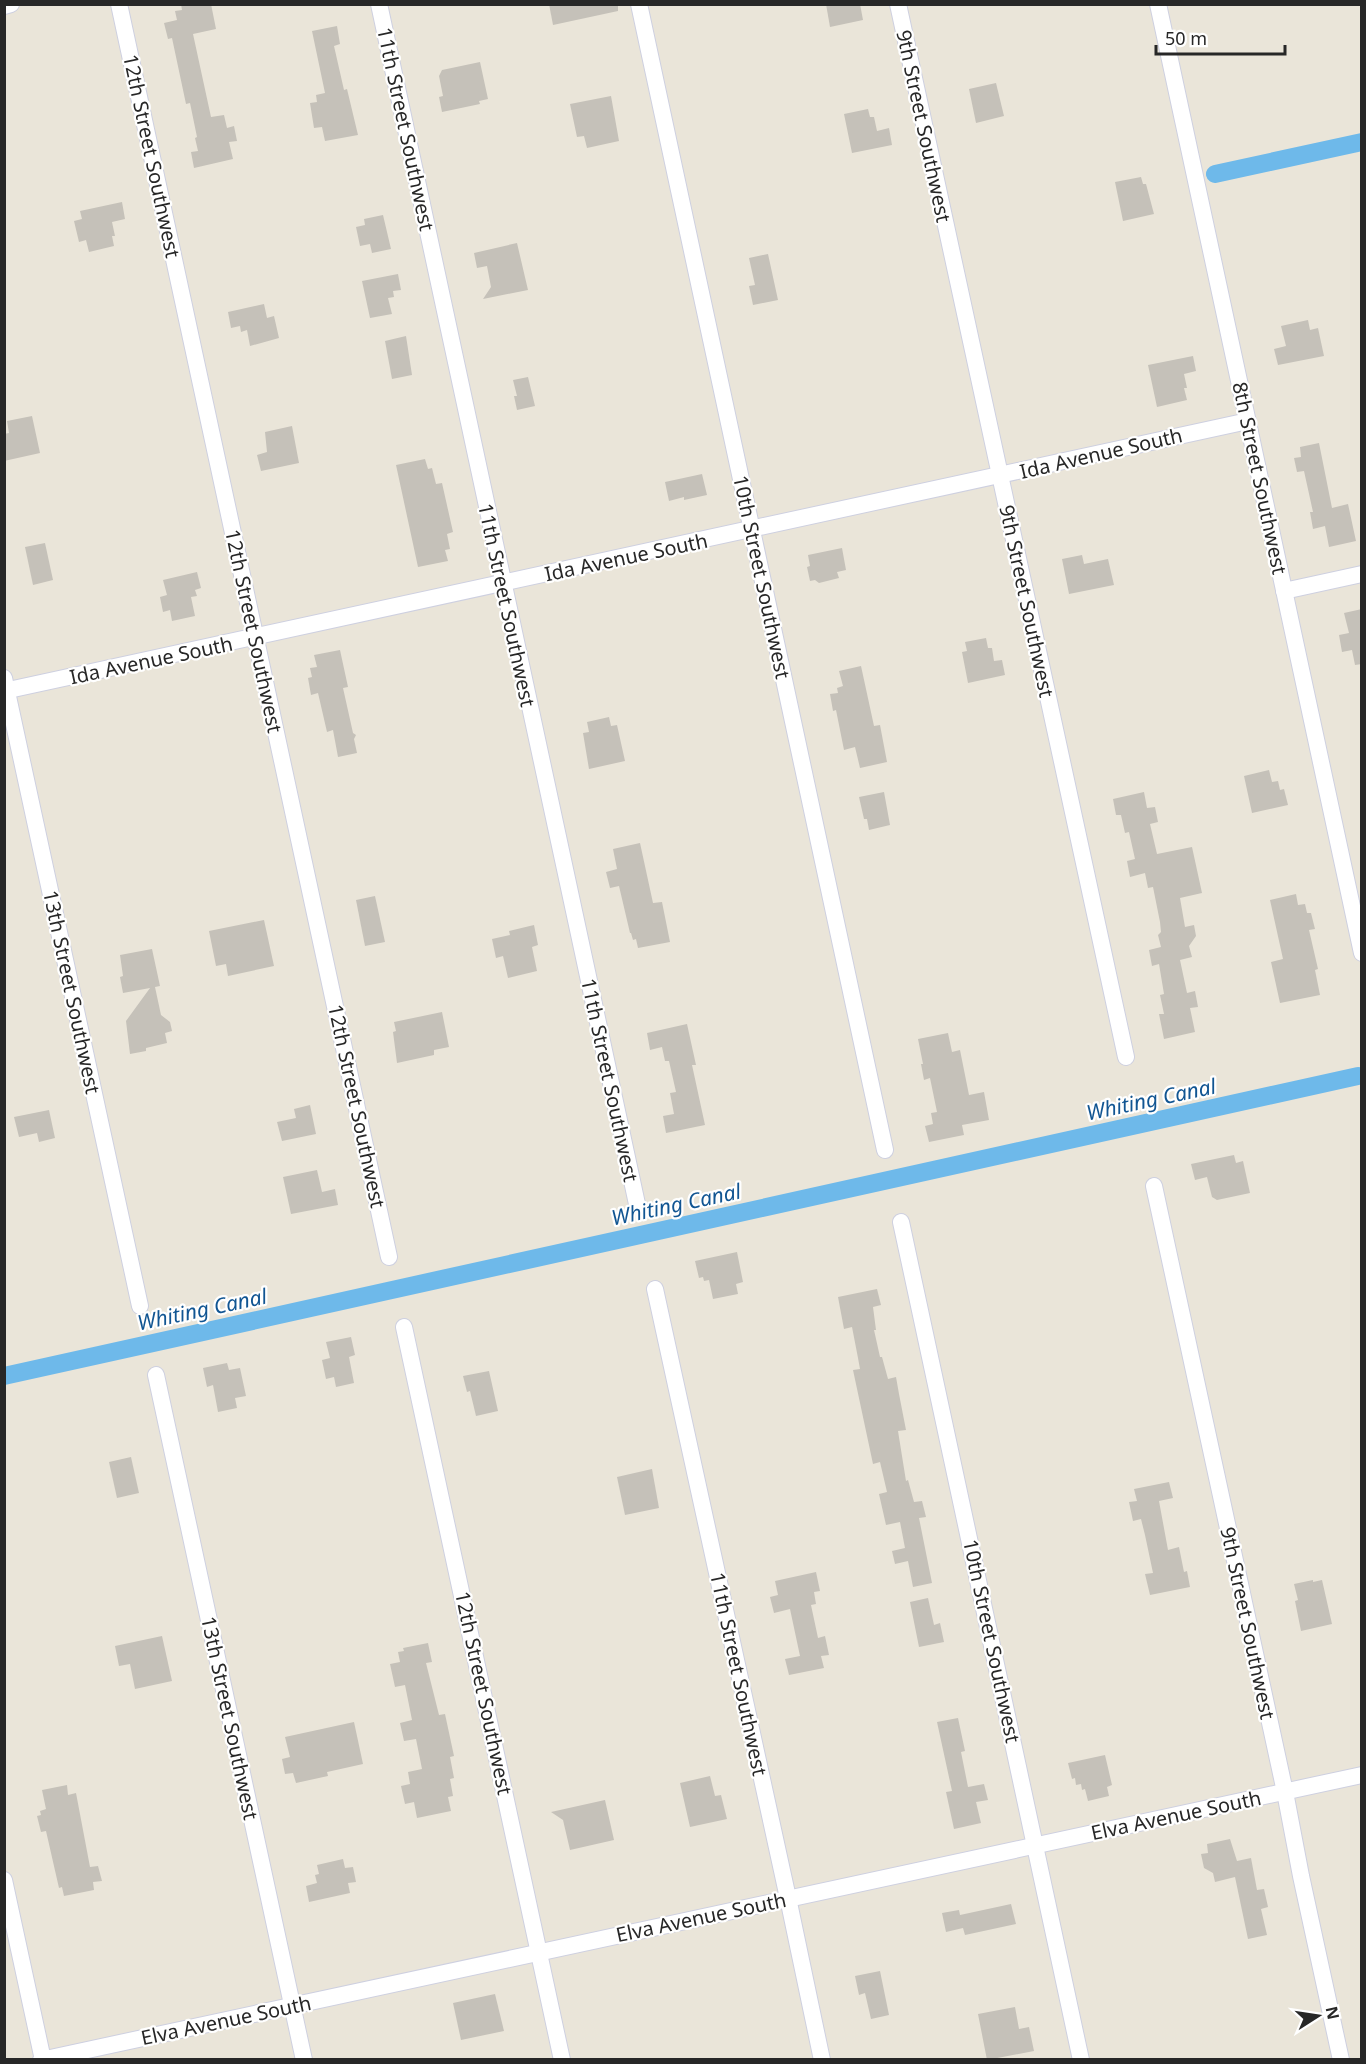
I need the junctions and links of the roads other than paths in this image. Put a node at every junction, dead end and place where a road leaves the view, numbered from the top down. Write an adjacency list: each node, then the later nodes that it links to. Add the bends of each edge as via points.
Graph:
1 (11, 4): 7 (street)
2 (119, 4): 14 (street, 12th Street Southwest)
3 (379, 4): 12 (street, 11th Street Southwest)
4 (639, 4): 10 (street, 10th Street Southwest)
5 (898, 4): 9 (street, 9th Street Southwest)
6 (1158, 4): 8 (street, 8th Street Southwest)
7 (4, 6)
8 (1248, 421): 9 (street, Ida Avenue South); 13 (street, 8th Street Southwest)
9 (1000, 476): 10 (street, Ida Avenue South); 17 (street, 9th Street Southwest)
10 (752, 530): 12 (street, Ida Avenue South); 18 (street, 10th Street Southwest)
11 (1362, 574): 13 (street)
12 (503, 584): 14 (street, Ida Avenue South); 20 (street, 11th Street Southwest)
13 (1284, 591): 16 (street, 8th Street Southwest)
14 (255, 638): 15 (street, Ida Avenue South); 22 (street, 12th Street Southwest)
15 (5, 686): 24 (street, 13th Street Southwest)
16 (1362, 952)
17 (1126, 1057)
18 (885, 1150)
19 (1154, 1186): 28 (street, 9th Street Southwest)
20 (637, 1204)
21 (901, 1222): 29 (street, 10th Street Southwest)
22 (389, 1257)
23 (655, 1289): 31 (street, 11th Street Southwest)
24 (140, 1306)
25 (405, 1327): 32 (street, 12th Street Southwest)
26 (156, 1376): 33 (street, 13th Street Southwest)
27 (1362, 1775): 28 (street, Elva Avenue South)
28 (1285, 1792): 29 (street, Elva Avenue South); 39 (street, 9th Street Southwest)
29 (1036, 1845): 31 (street, Elva Avenue South); 38 (street, 10th Street Southwest)
30 (4, 1880): 34 (street)
31 (788, 1899): 32 (street, Elva Avenue South); 37 (street, 11th Street Southwest)
32 (540, 1952): 33 (street, Elva Avenue South); 36 (street, 12th Street Southwest)
33 (293, 2005): 34 (street, Elva Avenue South); 35 (street, 13th Street Southwest)
34 (42, 2059)
35 (304, 2060)
36 (562, 2060)
37 (822, 2060)
38 (1081, 2060)
39 (1341, 2060)

